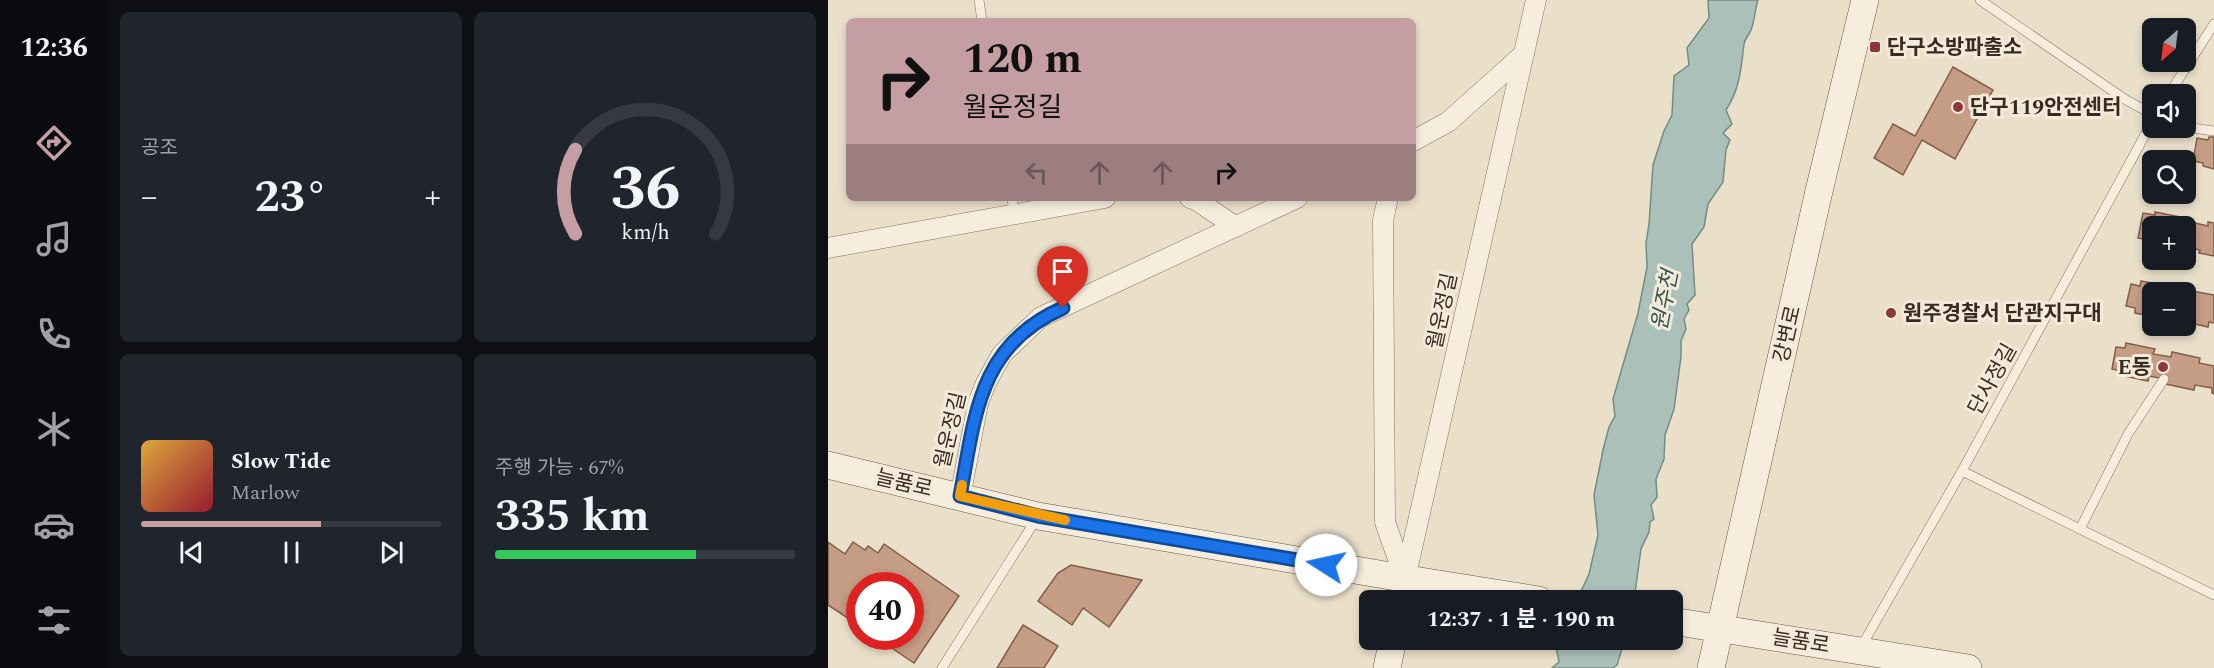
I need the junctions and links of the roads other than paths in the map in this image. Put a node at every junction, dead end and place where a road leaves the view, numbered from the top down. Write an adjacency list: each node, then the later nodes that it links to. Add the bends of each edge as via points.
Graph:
1 (979, 0): 5 (lane)
2 (1536, 0): 7 (street, 월운정길)
3 (1865, 0): 31 (street, 강변로)
4 (1980, 0): 9 (lane)
5 (982, 18)
6 (2214, 24): 8 (lane)
7 (1524, 54): 13 (street, via 1448,122); 27 (street, 월운정길)
8 (2175, 84)
9 (2142, 109)
10 (2196, 128): 11 (lane)
11 (2214, 131)
12 (2143, 138): 23 (lane, 단사정길)
13 (1416, 139)
14 (1070, 201): 18 (street)
15 (1197, 201): 19 (street)
16 (1291, 201): 19 (street, 월운정길)
17 (1387, 201): 27 (street, via 1383,219 1385,522)
18 (1013, 206): 20 (street)
19 (1236, 227): 24 (street, 월운정길, via 1041,317 1002,354 978,403)
20 (828, 248)
21 (2164, 379): 26 (lane, via 2128,434)
22 (828, 465): 24 (street, 늘품로)
23 (1962, 471): 26 (lane); 33 (lane, 단사정길)
24 (960, 496): 25 (street, 늘품로)
25 (1038, 516): 27 (street, 늘품로); 34 (lane)
26 (2080, 529): 29 (lane)
27 (1411, 587): 28 (street, 늘품로)
28 (1441, 590)
29 (2214, 595)
30 (1683, 623): 31 (street, 늘품로)
31 (1713, 627): 33 (street, 늘품로); 36 (street, 강변로)
32 (1391, 650): 35 (street)
33 (1859, 651): 37 (street, 늘품로)
34 (942, 668)
35 (1387, 668)
36 (1711, 668)
37 (1968, 668)

